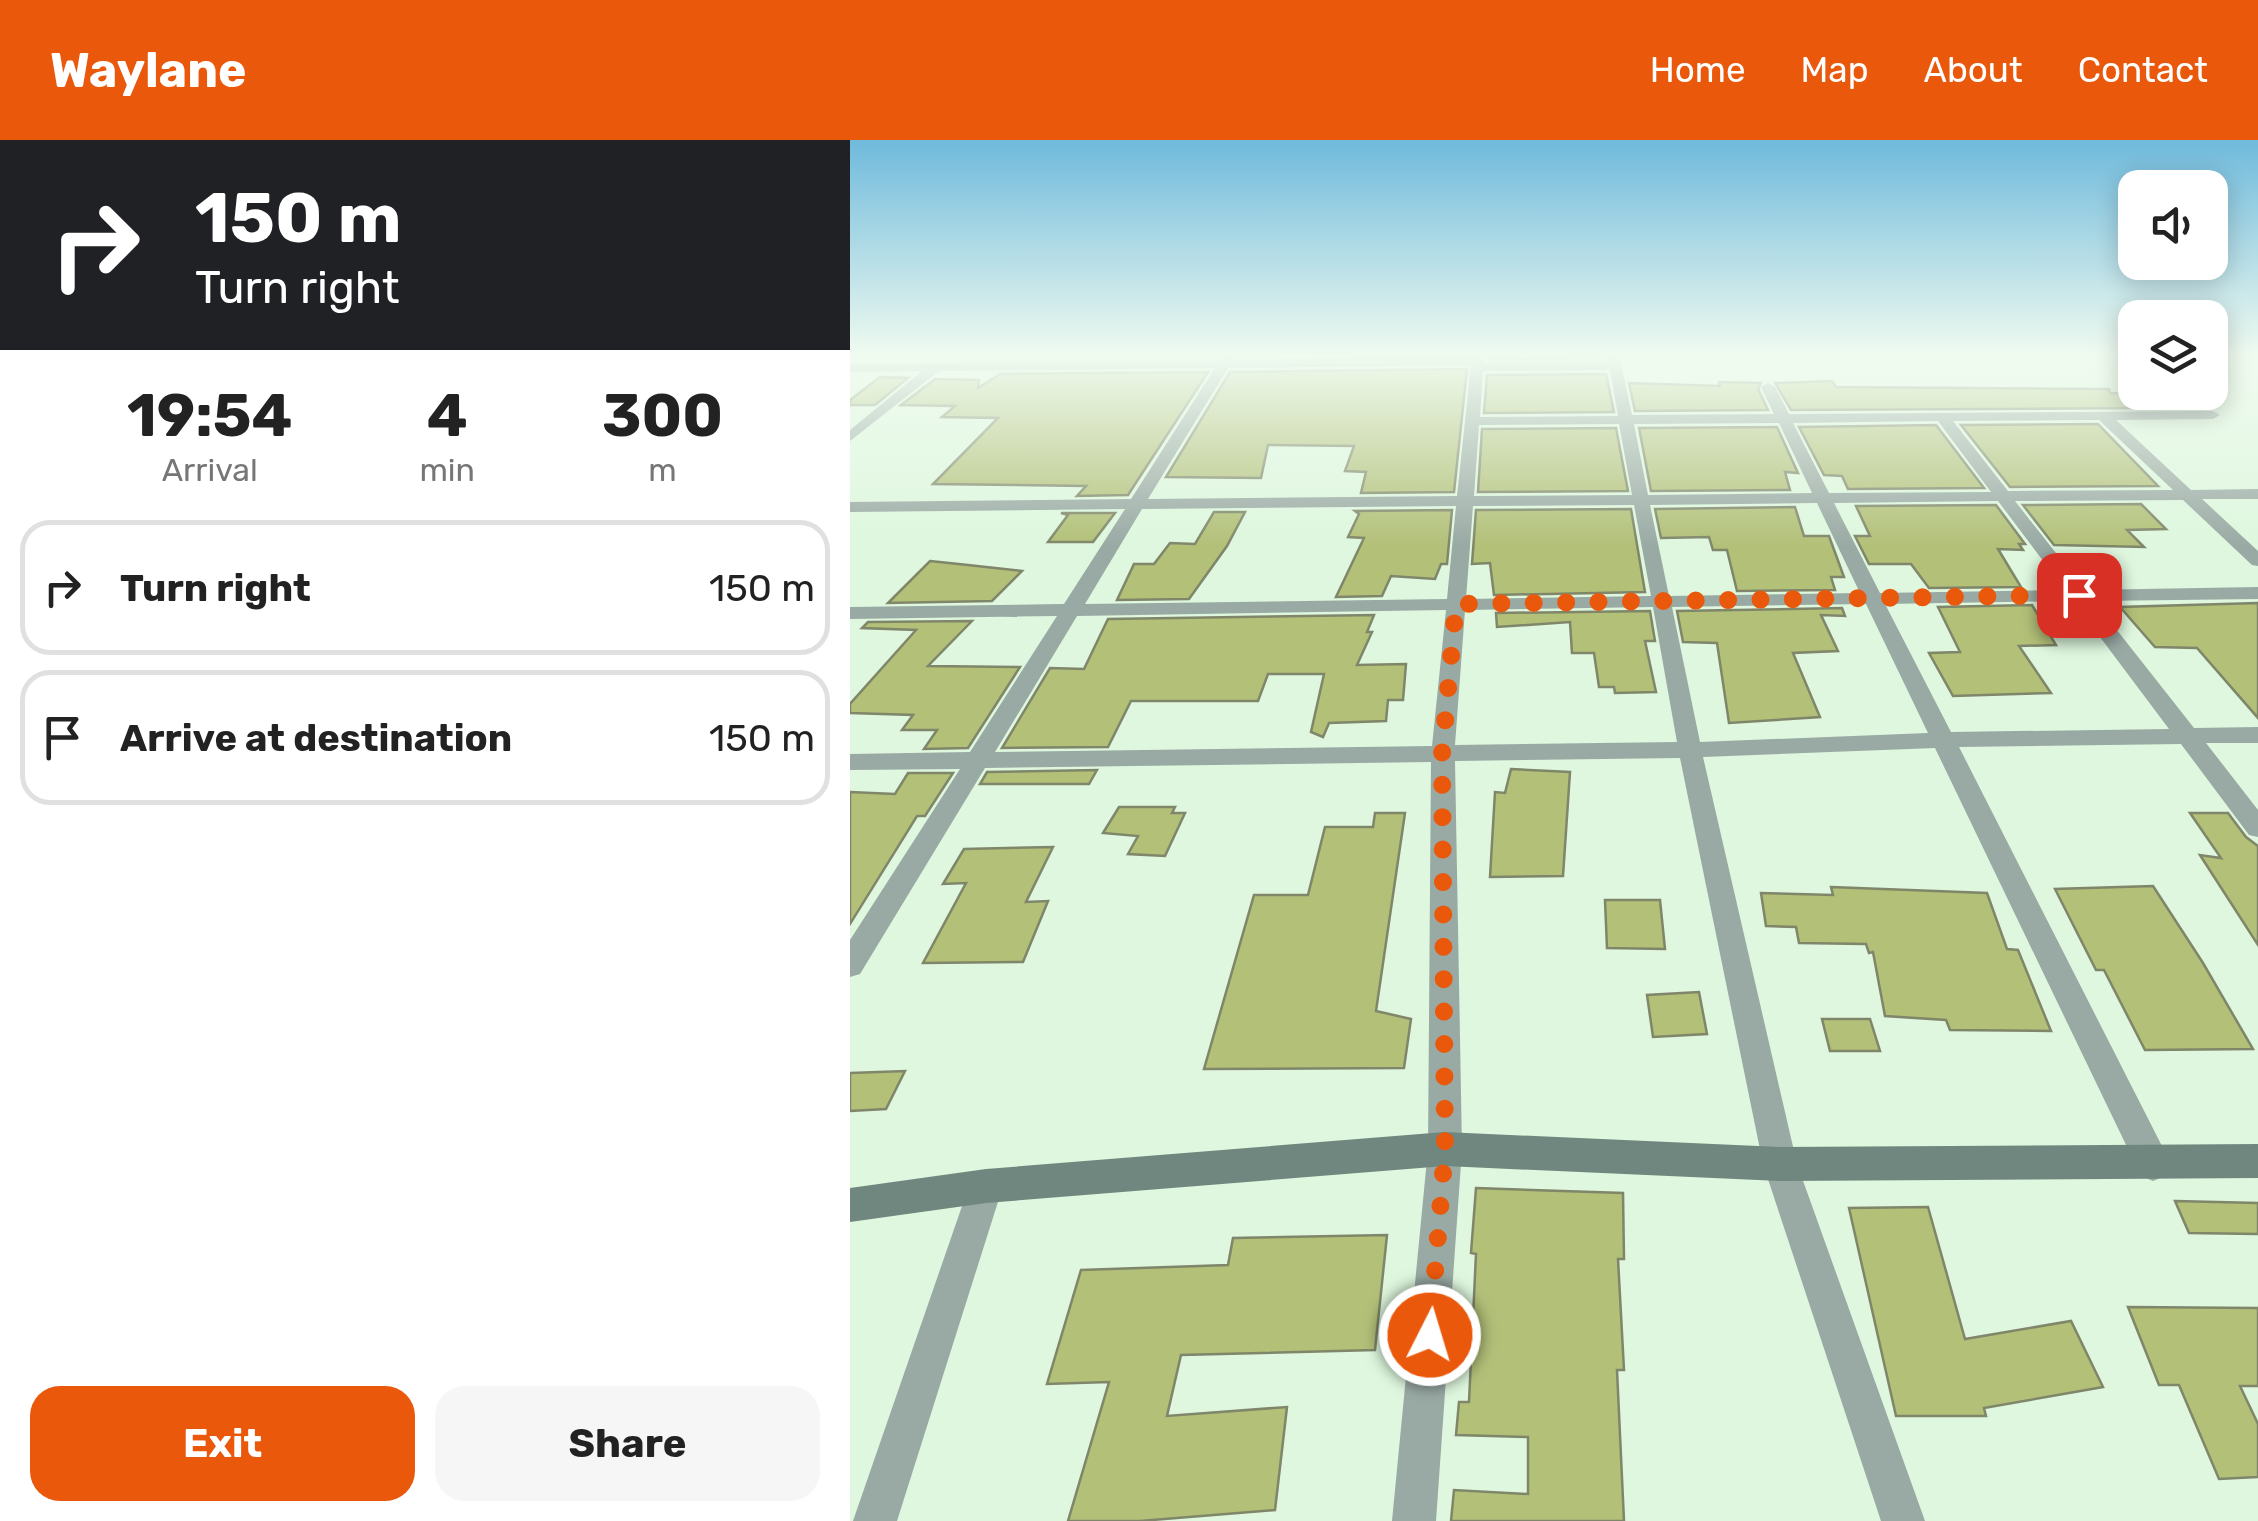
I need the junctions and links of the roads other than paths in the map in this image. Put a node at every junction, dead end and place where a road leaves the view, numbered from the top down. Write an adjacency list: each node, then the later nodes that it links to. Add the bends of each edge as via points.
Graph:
1 (872, 418): 10 (street)
2 (1190, 418): 17 (street)
3 (1472, 418): 9 (street)
4 (1871, 418): 7 (street)
5 (1942, 418): 13 (street)
6 (2106, 418): 11 (street)
7 (1784, 419): 8 (street); 14 (street)
8 (1626, 420): 9 (street); 15 (street)
9 (1472, 422): 16 (street)
10 (850, 437)
11 (2187, 494): 12 (street); 13 (street); 19 (street)
12 (2258, 494)
13 (2003, 496): 14 (street); 21 (street)
14 (1823, 498): 15 (street); 22 (street)
15 (1641, 500): 16 (street); 23 (street)
16 (1466, 502): 17 (street); 24 (street)
17 (1136, 504): 18 (street); 25 (street)
18 (850, 508)
19 (2258, 561)
20 (2258, 592): 21 (street)
21 (2079, 595): 22 (street); 27 (street)
22 (1873, 598): 23 (street); 29 (street)
23 (1661, 602): 24 (street); 30 (street)
24 (1456, 604): 25 (street); 31 (street)
25 (1071, 610): 26 (street); 32 (street)
26 (850, 614)
27 (2186, 734): 28 (street); 29 (street); 34 (street)
28 (2258, 735)
29 (1942, 740): 30 (street); 39 (street)
30 (1690, 750): 31 (street); 38 (street)
31 (1442, 754): 32 (street); 36 (street)
32 (978, 760): 33 (street); 35 (street)
33 (850, 762)
34 (2258, 828)
35 (850, 965)
36 (1445, 1149): 38 (main road); 40 (main road); 43 (street)
37 (2258, 1162): 39 (main road)
38 (1780, 1164): 39 (main road); 44 (street)
39 (2153, 1164)
40 (986, 1186): 41 (main road); 42 (street)
41 (850, 1205)
42 (875, 1521)
43 (1414, 1521)
44 (1903, 1521)

